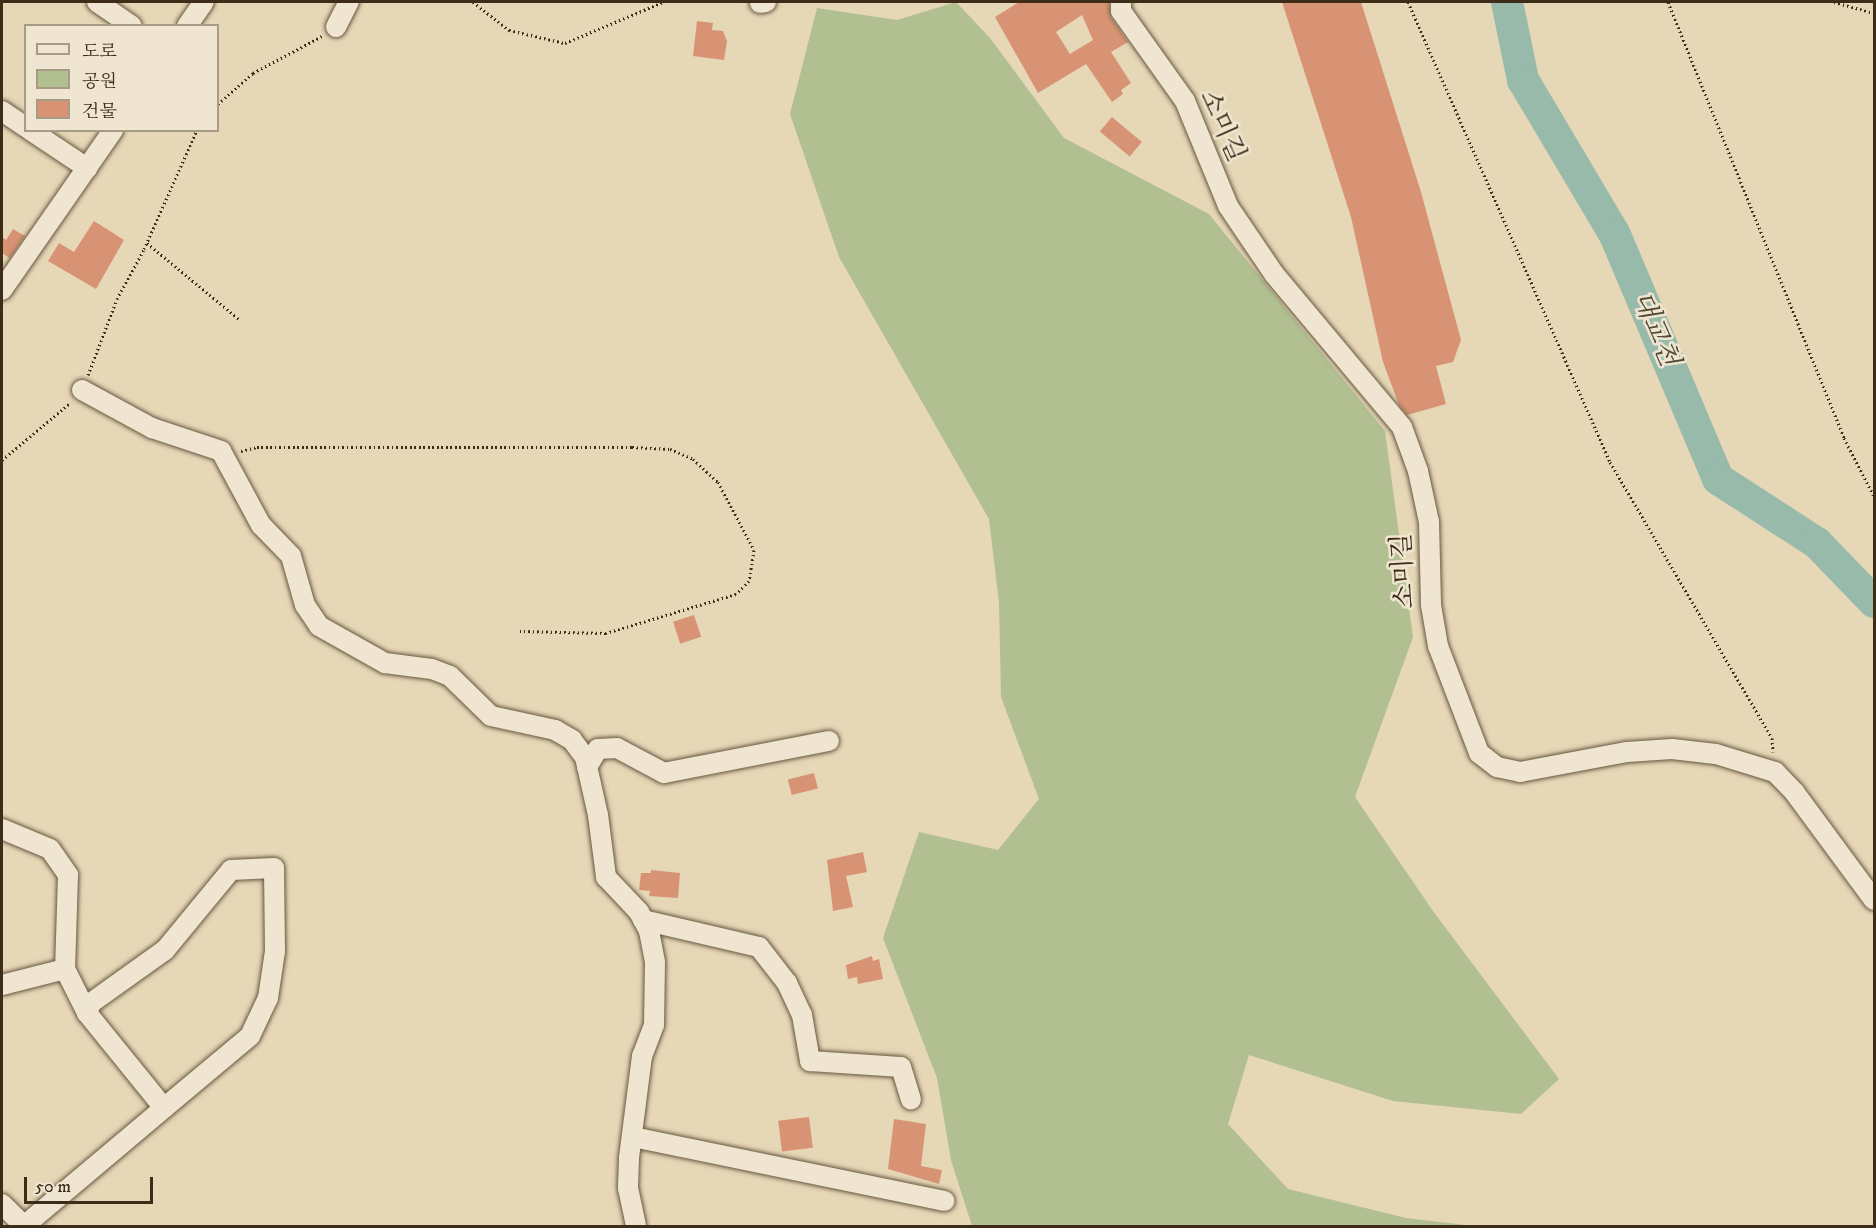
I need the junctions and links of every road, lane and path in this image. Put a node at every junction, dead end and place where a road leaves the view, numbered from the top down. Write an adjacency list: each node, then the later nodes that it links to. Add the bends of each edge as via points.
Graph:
1 (97, 2): 11 (street)
2 (204, 2): 12 (street)
3 (349, 2): 13 (street)
4 (473, 2): 5 (path, via 509,30 566,44)
5 (663, 2)
6 (1121, 2): 31 (street, 소미길, via 1121,11 1185,101 1228,206 1281,282 1402,427 1418,471 1429,522 1431,605 1437,646 1479,753 1497,767 1520,772 1627,752 1672,749 1716,754)
7 (1408, 2): 31 (path, via 1610,462 1773,738)
8 (1668, 2): 27 (path, via 1844,438)
9 (1834, 2): 10 (path)
10 (1875, 13)
11 (129, 24)
12 (188, 24)
13 (336, 27): 14 (path, via 253,73)
14 (219, 103)
15 (2, 111): 16 (street)
16 (24, 126)
17 (33, 132): 20 (street)
18 (112, 132): 20 (street)
19 (196, 132): 21 (path)
20 (87, 168): 22 (street)
21 (147, 243): 23 (path); 24 (path, via 117,299)
22 (4, 282)
23 (239, 319)
24 (82, 390): 25 (street, via 152,428 206,442); 26 (path, via 61,414)
25 (225, 456): 28 (path, via 257,447 670,449 693,459 718,482 754,550 749,581 736,594 606,633); 30 (street, via 261,525 291,556 305,605 319,626 385,663 432,669 450,676 491,716 555,730 572,740)
26 (2, 460)
27 (1875, 496)
28 (520, 631)
29 (829, 741): 30 (street, via 664,772 617,748 598,749)
30 (587, 766): 34 (street, via 606,877)
31 (1775, 772): 33 (street, 소미길)
32 (2, 829): 35 (street, via 50,849 68,875)
33 (1875, 900)
34 (643, 920): 38 (street, via 759,947 787,982 802,1015 810,1061 901,1067); 40 (street, via 655,962 658,1000 654,1025 642,1056)
35 (65, 969): 36 (street); 37 (street)
36 (2, 985)
37 (87, 1013): 39 (street); 39 (street, via 91,1003 165,950 231,870 274,868 275,951 264,1007 250,1036)
38 (911, 1100)
39 (164, 1108): 43 (street)
40 (633, 1137): 41 (street); 44 (street, via 628,1188)
41 (944, 1202)
42 (2, 1204): 43 (street)
43 (23, 1226)
44 (636, 1227)

